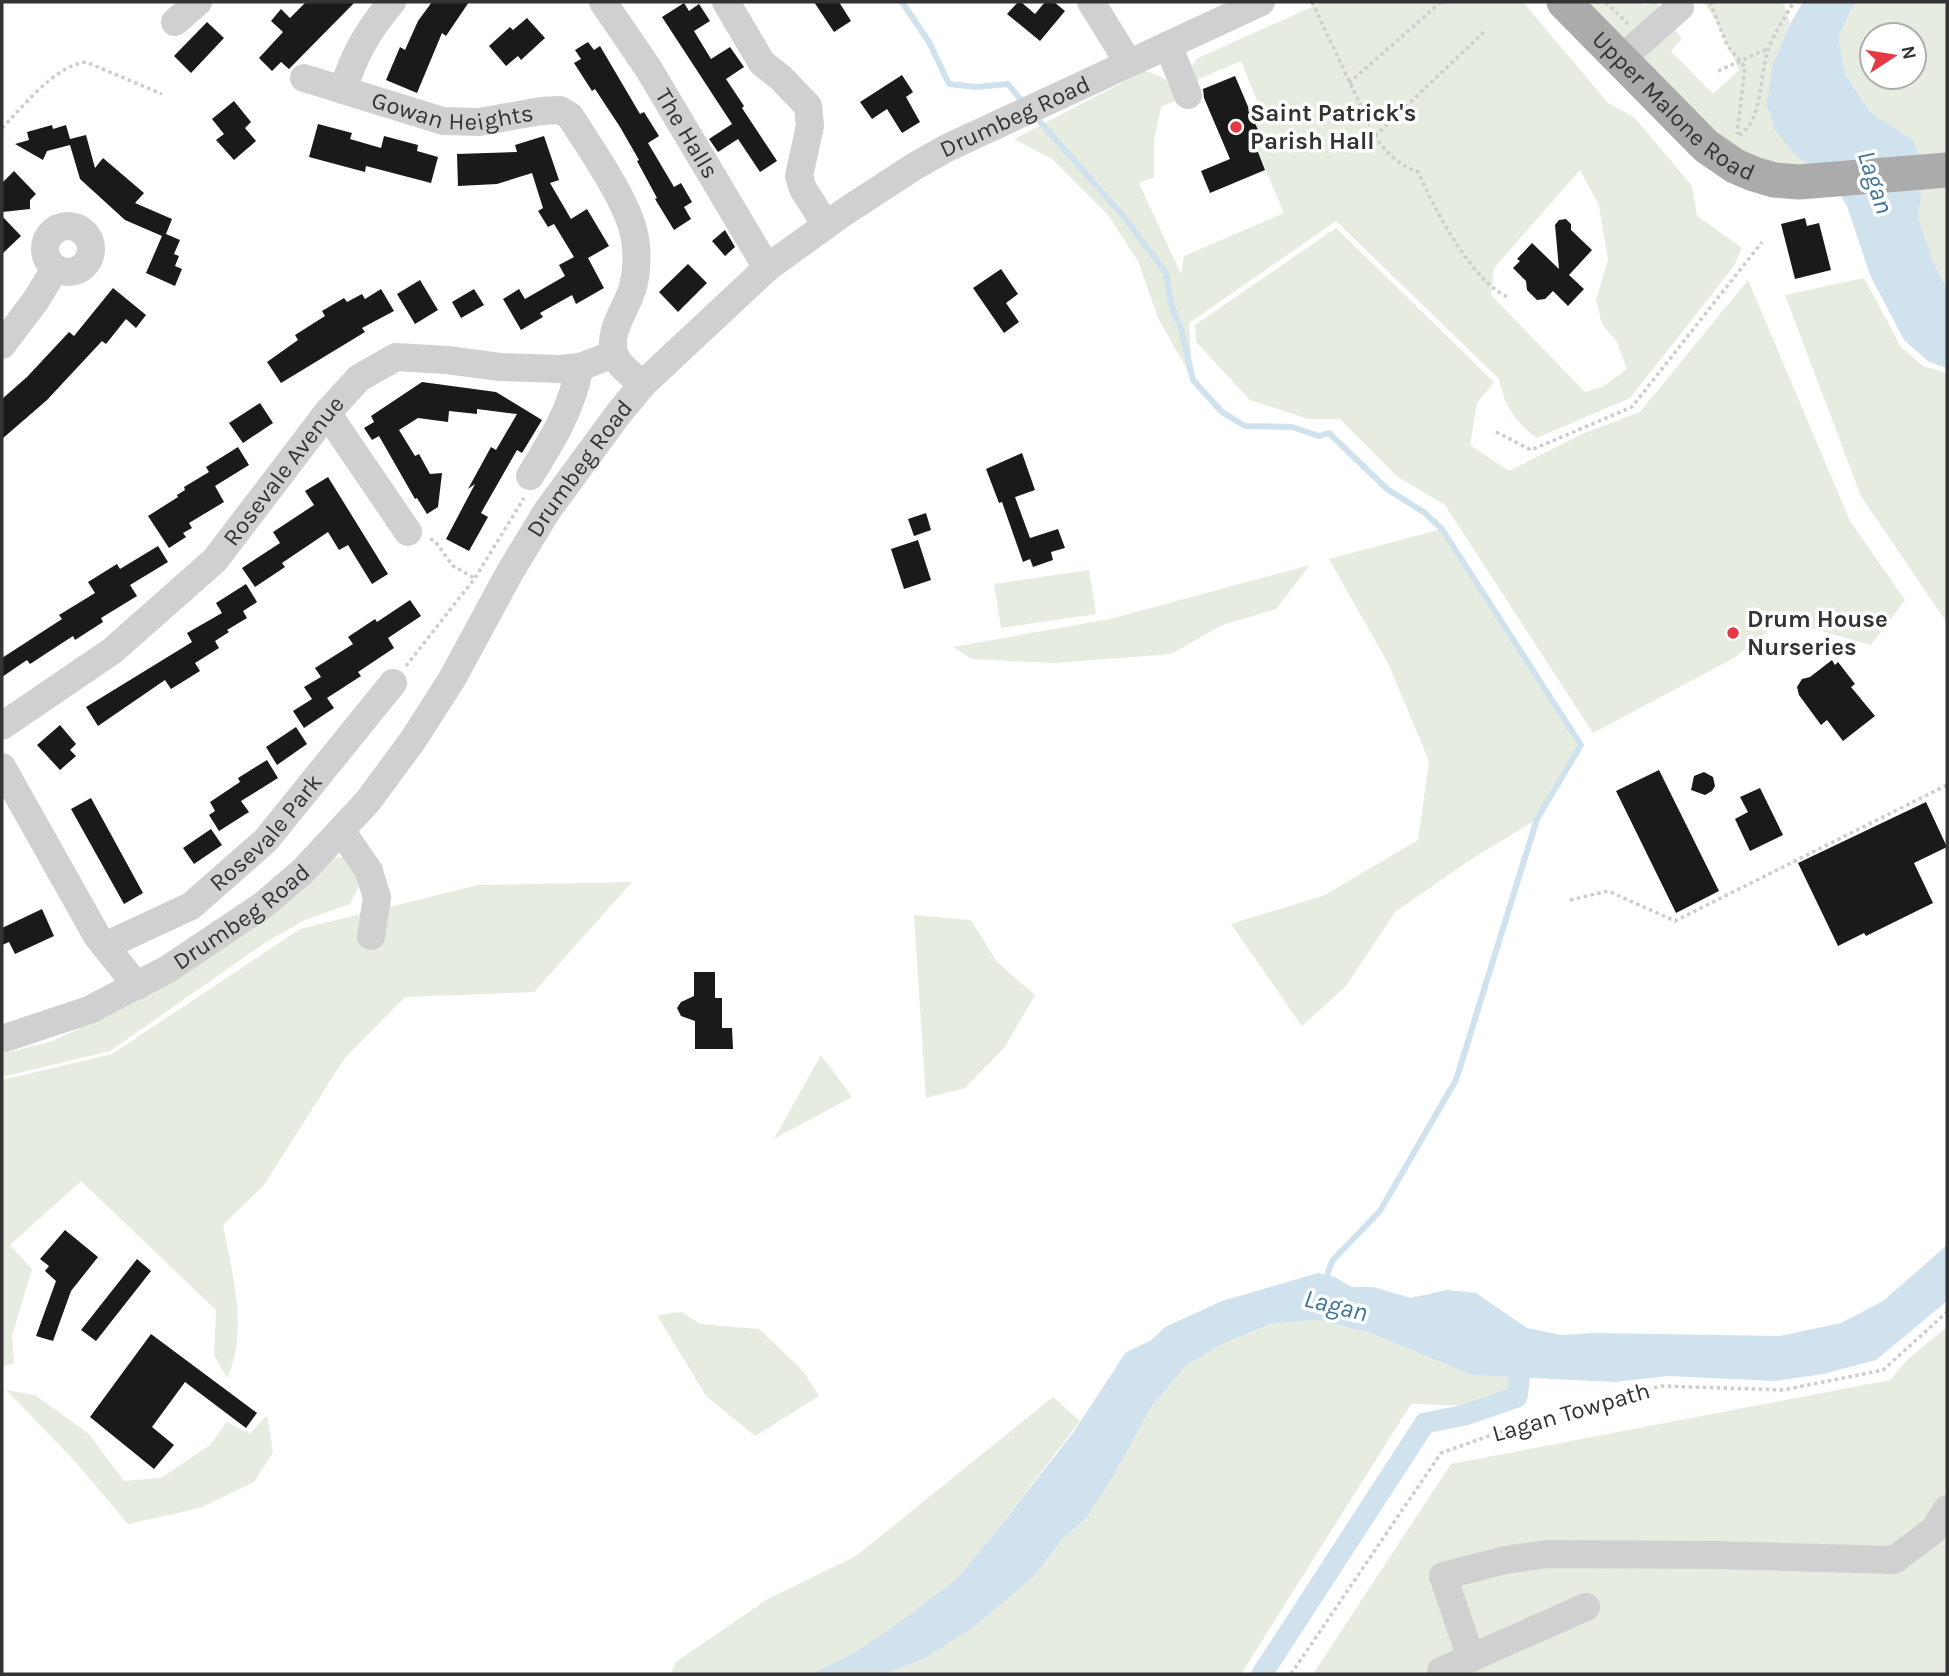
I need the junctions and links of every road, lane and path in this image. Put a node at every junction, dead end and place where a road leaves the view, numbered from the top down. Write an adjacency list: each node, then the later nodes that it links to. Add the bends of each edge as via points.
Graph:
1 (198, 2): 14 (street)
2 (392, 2): 24 (street, via 368,31)
3 (603, 2): 32 (street, The Halls, via 648,68)
4 (726, 2): 30 (street, via 762,63 808,106 810,126 799,176)
5 (1091, 2): 20 (street)
6 (1261, 2): 16 (street, Drumbeg Road)
7 (1312, 2): 23 (path)
8 (1441, 2): 23 (path)
9 (1564, 2): 18 (main road, Upper Malone Road)
10 (1606, 2): 18 (path)
11 (1710, 2): 19 (path, via 1727,45)
12 (1794, 2): 17 (path)
13 (1680, 7): 18 (street)
14 (176, 22)
15 (1486, 30): 28 (path)
16 (1168, 45): 20 (street, Drumbeg Road); 26 (street)
17 (1769, 48): 19 (path); 19 (path, via 1754,118 1737,136 1745,67)
18 (1632, 50): 29 (main road, Upper Malone Road, via 1706,146 1754,174 1798,182)
19 (1740, 61): 21 (path)
20 (1128, 62): 30 (street, Drumbeg Road, via 915,166)
21 (1717, 71)
22 (304, 78): 24 (street, Gowan Heights)
23 (1349, 83): 28 (path)
24 (343, 90): 36 (street, Gowan Heights, via 443,121 479,122 559,110 570,116 625,208 634,234 633,287 614,339)
25 (162, 94): 27 (path, via 86,62 73,64 60,71)
26 (1188, 95)
27 (2, 128)
28 (1375, 136): 34 (path, via 1403,166 1418,172 1470,264 1495,292)
29 (1940, 170)
30 (826, 225): 32 (street, Drumbeg Road)
31 (1762, 242): 40 (path, via 1632,407 1531,450)
32 (767, 268): 38 (street, Drumbeg Road)
33 (55, 269): 35 (street)
34 (1508, 297)
35 (2, 345)
36 (614, 354): 37 (street, Rosevale Avenue); 38 (street)
37 (580, 367): 39 (street, Rosevale Avenue, via 500,367 396,357 359,377); 41 (street, via 561,426)
38 (643, 384): 48 (street, Drumbeg Road, via 548,511 413,740)
39 (327, 413): 42 (street); 45 (street, Rosevale Avenue, via 215,559 112,651)
40 (1496, 432)
41 (530, 476): 43 (path, via 528,491)
42 (408, 532): 43 (path, via 435,541 453,566)
43 (475, 578): 44 (path)
44 (393, 683): 51 (street, Rosevale Park, via 266,840 191,906)
45 (2, 726)
46 (2, 767): 51 (street)
47 (1947, 785): 49 (path, via 1675,921 1608,891)
48 (342, 832): 50 (street, via 369,872 377,898); 52 (street, Drumbeg Road, via 262,906)
49 (1570, 900)
50 (371, 936)
51 (105, 946): 52 (street)
52 (137, 986): 53 (street, Drumbeg Road, via 89,1010)
53 (2, 1039)
54 (1947, 1312): 59 (path, Lagan Towpath, via 1883,1370 1783,1390 1661,1385 1542,1417 1441,1453)
55 (1947, 1509): 57 (street, via 1934,1530 1894,1560 1548,1554 1443,1576)
56 (1586, 1607): 57 (street)
57 (1471, 1658): 58 (street)
58 (1441, 1671)
59 (1291, 1674)

